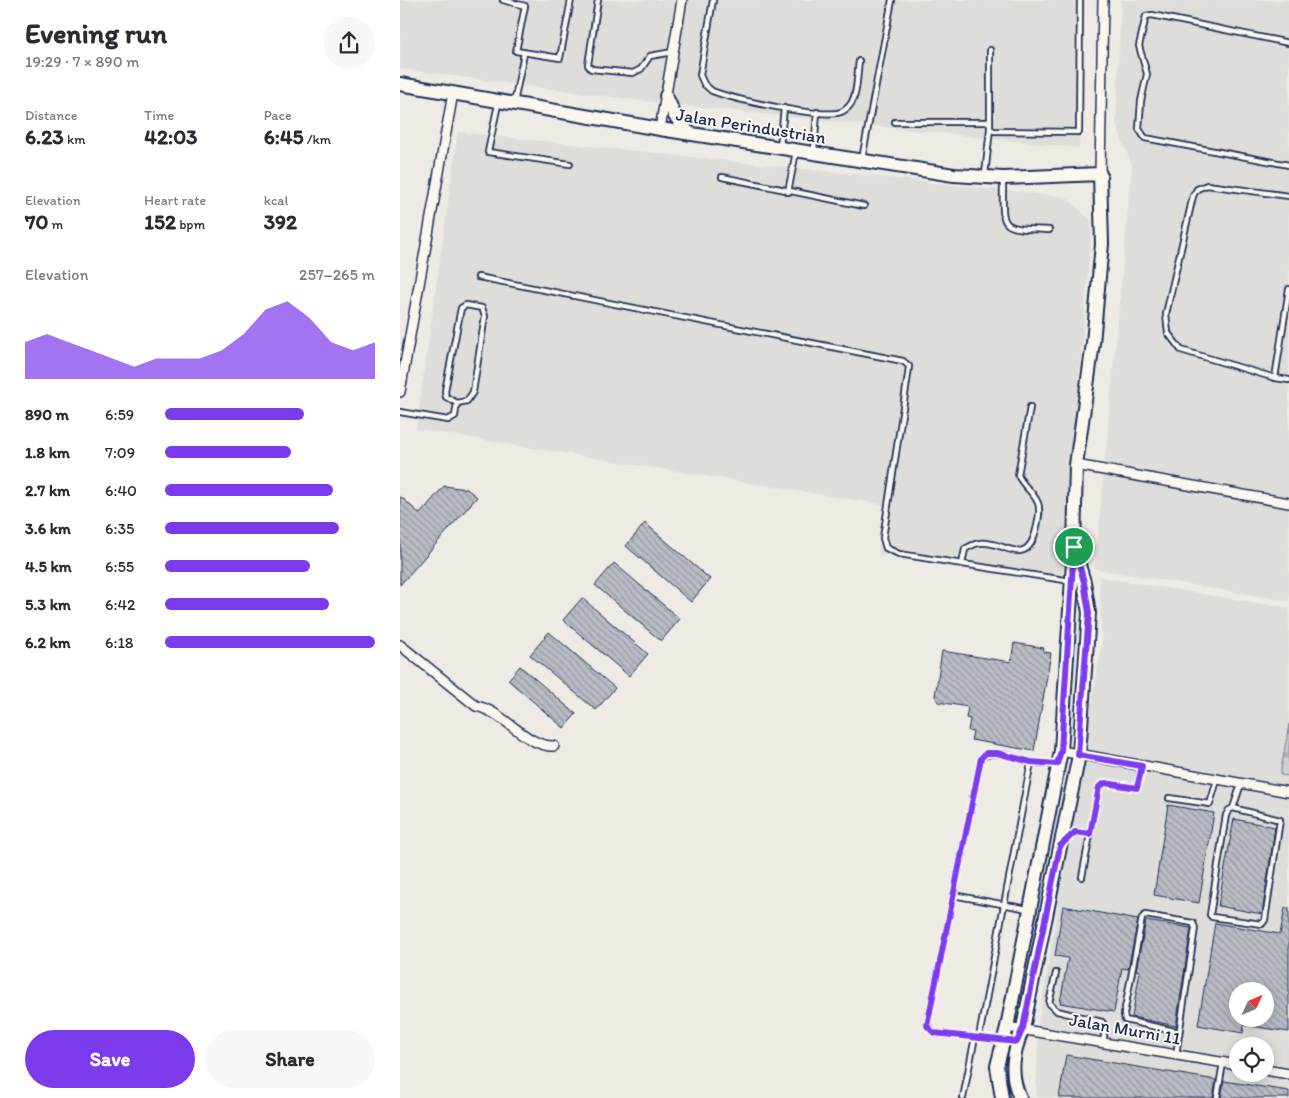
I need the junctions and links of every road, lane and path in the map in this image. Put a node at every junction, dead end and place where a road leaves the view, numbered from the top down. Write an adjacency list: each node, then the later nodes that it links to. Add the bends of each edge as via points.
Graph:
1 (503, 0): 12 (lane, via 525,6 516,51)
2 (571, 0): 12 (lane, via 560,58)
3 (598, 0): 11 (lane, via 588,65 591,69 632,73 641,69 650,56)
4 (682, 0): 11 (street)
5 (713, 0): 19 (lane, via 700,75 704,84 718,93)
6 (892, 0): 29 (lane)
7 (1080, 0): 24 (lane, via 1079,132)
8 (1103, 0): 32 (street)
9 (1289, 43): 31 (lane, via 1146,16 1139,46 1147,74 1139,129 1145,138)
10 (990, 50): 22 (lane)
11 (673, 52): 16 (street)
12 (524, 53): 18 (lane)
13 (859, 61): 20 (lane, via 854,99 849,106 840,112)
14 (400, 84): 15 (main road, Jalan Perindustrian)
15 (453, 93): 17 (main road, Jalan Perindustrian); 44 (street)
16 (666, 96): 23 (street); 25 (main road, via 675,116)
17 (499, 101): 18 (main road, Jalan Perindustrian); 30 (lane, via 488,152)
18 (514, 104): 23 (main road, Jalan Perindustrian)
19 (784, 108): 20 (lane); 26 (lane)
20 (818, 112): 28 (lane)
21 (895, 122): 22 (lane)
22 (989, 122): 24 (lane)
23 (660, 129): 25 (main road, Jalan Perindustrian)
24 (990, 129): 34 (lane)
25 (689, 133): 26 (main road, Jalan Perindustrian)
26 (780, 148): 27 (main road, Jalan Perindustrian)
27 (796, 150): 28 (main road, Jalan Perindustrian); 36 (lane)
28 (813, 153): 29 (main road, Jalan Perindustrian)
29 (861, 160): 34 (main road, Jalan Perindustrian)
30 (570, 164)
31 (1289, 165)
32 (1100, 174): 35 (main road, Jalan Perindustrian); 48 (main road, via 1102,244 1093,343)
33 (722, 177): 36 (lane)
34 (984, 177): 35 (main road, Jalan Perindustrian)
35 (1003, 178): 39 (lane, via 1003,217 1006,224 1013,228)
36 (788, 192): 38 (lane)
37 (1289, 196): 42 (lane, via 1207,185 1197,189 1166,314 1168,333 1180,350)
38 (864, 206)
39 (1049, 230)
40 (478, 277): 50 (lane, via 903,360 909,366 883,538 886,548 899,554)
41 (1289, 289): 42 (lane)
42 (1275, 378): 43 (lane)
43 (1289, 380)
44 (400, 392)
45 (457, 403): 45 (lane, via 446,397 445,391 461,308 466,305 482,308 486,316 473,392 467,401); 47 (lane, via 455,416 448,420)
46 (1030, 407): 50 (lane, via 1018,476 1022,485 1031,490 1039,506 1032,545 1026,550 1014,551 980,543 965,549)
47 (400, 412)
48 (1076, 465): 49 (street); 51 (main road, via 1074,547)
49 (1289, 503)
50 (962, 564): 51 (lane)
51 (1078, 581): 54 (main road); 55 (main road, via 1089,613)
52 (400, 644): 53 (street, via 476,706 488,708 538,744)
53 (554, 746)
54 (1061, 751): 55 (street); 57 (main road)
55 (1078, 755): 58 (street); 65 (main road)
56 (1031, 762): 57 (lane); 67 (lane, via 997,753 986,753 981,758); 68 (lane)
57 (1057, 764): 69 (main road)
58 (1142, 766): 59 (street); 64 (lane, via 1137,788 1105,783 1099,787)
59 (1217, 780): 60 (street); 62 (lane, via 1210,804)
60 (1241, 784): 61 (street); 63 (lane)
61 (1289, 792)
62 (1169, 798)
63 (1234, 808): 63 (lane, via 1226,815 1210,915 1262,924 1280,820)
64 (1090, 834): 65 (lane, via 1075,832); 66 (lane)
65 (1060, 846): 72 (main road)
66 (1082, 877)
67 (954, 895): 68 (lane); 74 (lane, via 927,1026 934,1033)
68 (1004, 904): 69 (lane); 74 (lane)
69 (1028, 909): 71 (main road)
70 (1056, 973): 77 (lane, via 1050,1007 1102,1022)
71 (1007, 1027): 72 (street, Jalan Murni 11); 75 (main road)
72 (1023, 1028): 76 (main road); 77 (street, Jalan Murni 11)
73 (1179, 1032): 73 (lane, via 1125,1020 1145,915 1193,923 1195,928); 78 (lane)
74 (977, 1037): 75 (lane); 83 (lane)
75 (1003, 1040): 76 (lane); 84 (main road, via 997,1066)
76 (1017, 1042): 85 (main road, via 1013,1083)
77 (1104, 1042): 78 (street, Jalan Murni 11)
78 (1176, 1055): 79 (street, Jalan Murni 11)
79 (1223, 1062): 80 (street, Jalan Murni 11); 86 (lane)
80 (1229, 1063)
81 (1274, 1072): 82 (street)
82 (1289, 1074)
83 (964, 1098)
84 (1002, 1098)
85 (1020, 1098)
86 (1217, 1098)

